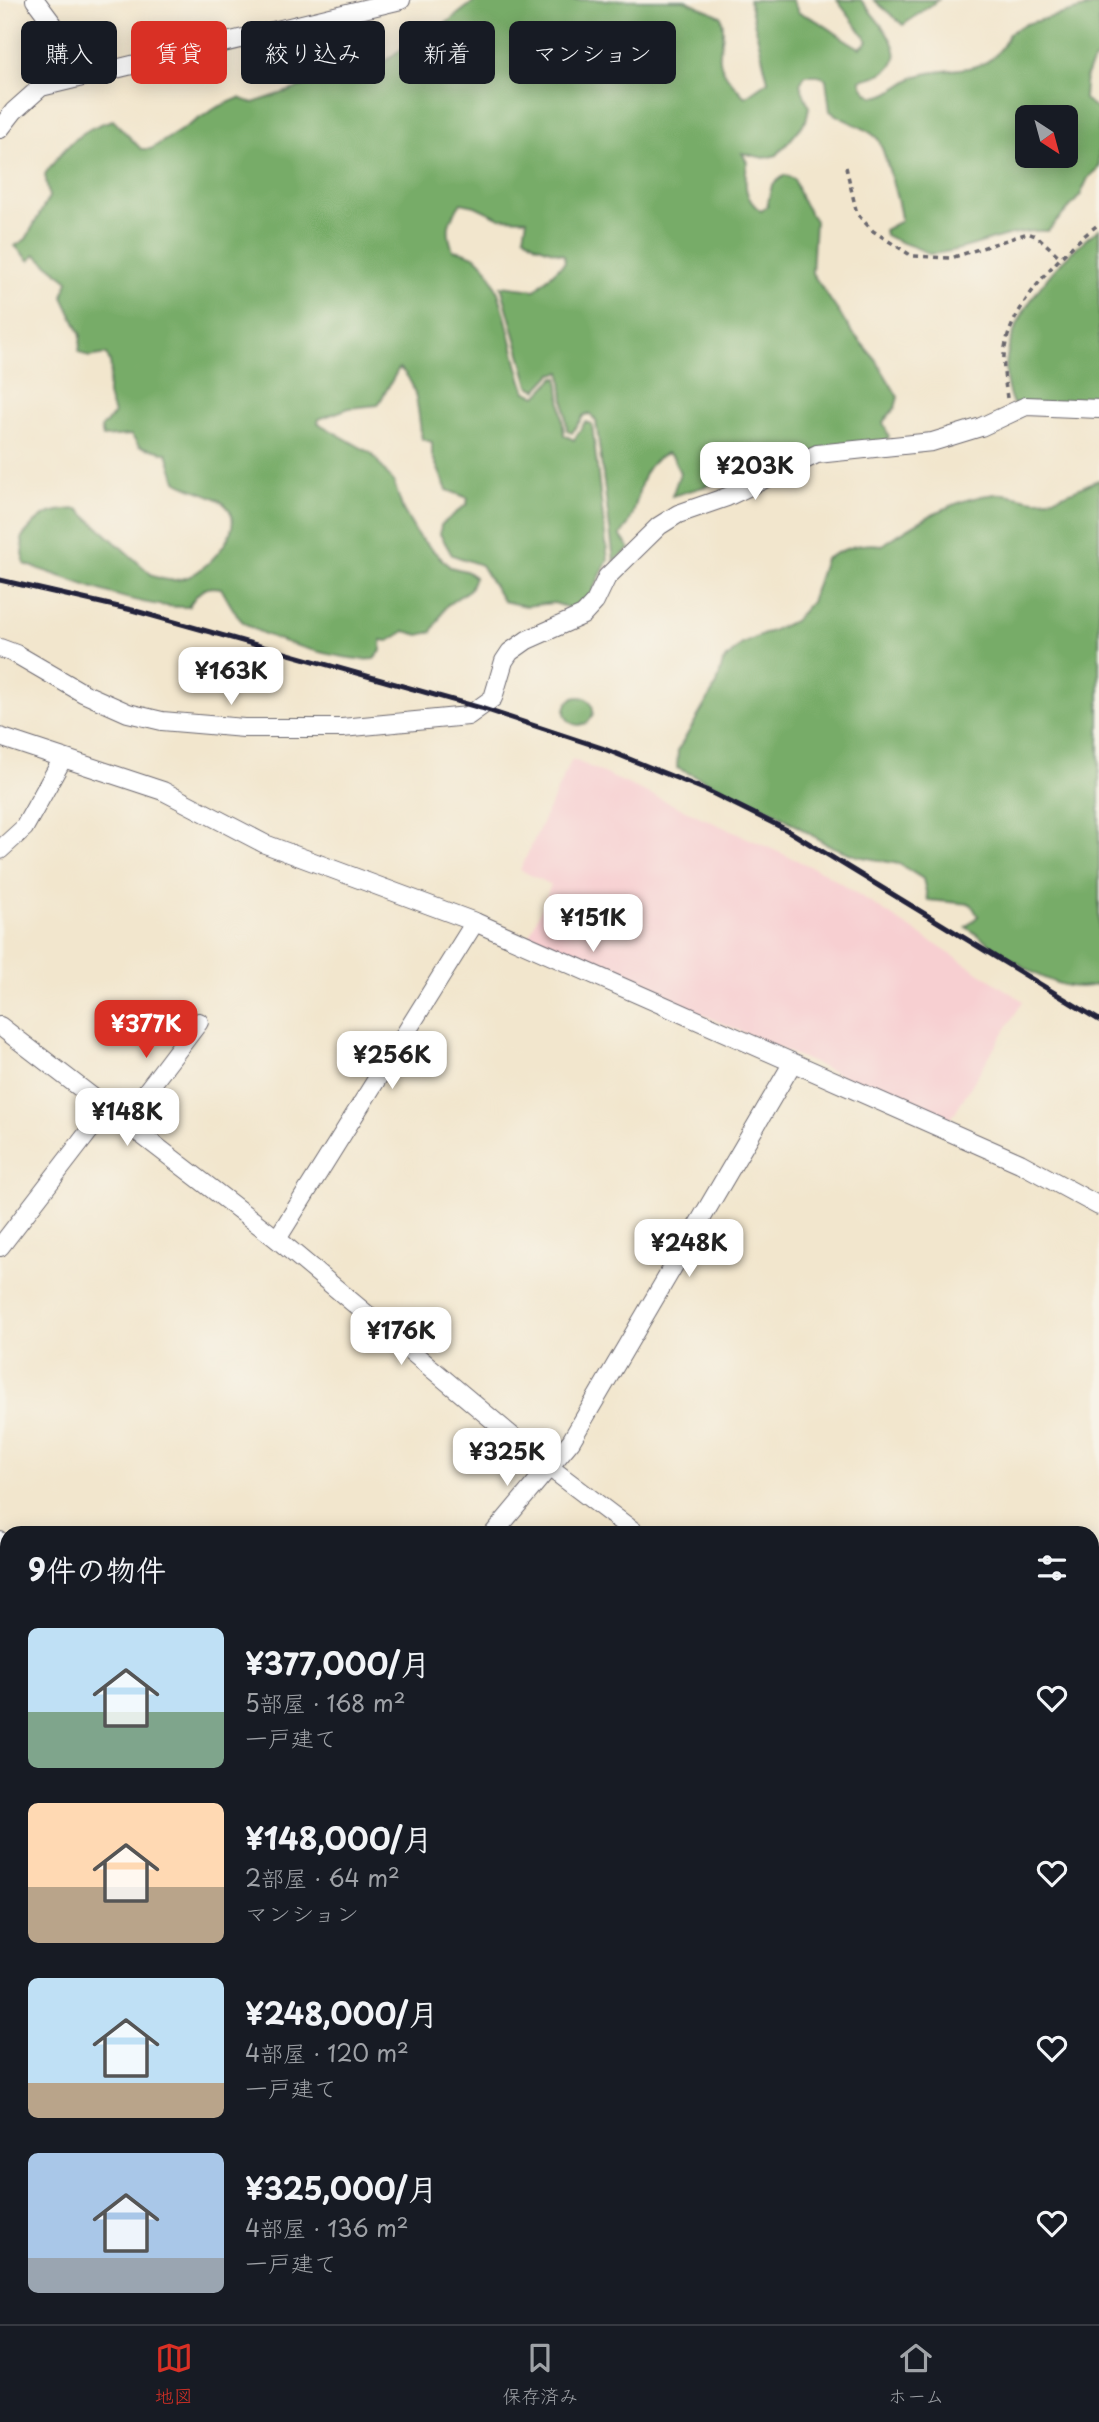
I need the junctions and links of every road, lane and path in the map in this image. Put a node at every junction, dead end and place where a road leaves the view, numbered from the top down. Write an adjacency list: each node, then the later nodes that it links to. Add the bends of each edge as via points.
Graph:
1 (35, 0): 3 (street)
2 (401, 0): 4 (street)
3 (51, 21)
4 (117, 67)
5 (52, 84): 6 (street, via 41,87)
6 (0, 130)
7 (846, 167): 9 (path, via 857,214 873,231 912,256 951,258 1028,233)
8 (1099, 224): 9 (path)
9 (1061, 258): 11 (path, via 1009,333 1004,369)
10 (1099, 409): 11 (street, via 1026,406)
11 (1010, 411): 12 (street, via 981,427 932,442 806,457 670,519 607,577 583,615 510,652 493,698 468,716 342,728 244,728 162,721 128,713 83,693)
12 (0, 648)
13 (0, 737): 14 (street)
14 (62, 760): 15 (street, via 24,828); 16 (street, via 163,791 265,844)
15 (0, 850)
16 (475, 922): 19 (street); 23 (street)
17 (198, 1022): 21 (street)
18 (0, 1026): 20 (street)
19 (792, 1064): 22 (street, via 1020,1163); 25 (street, via 571,1441)
20 (107, 1108): 21 (street); 24 (street)
21 (124, 1121): 23 (street)
22 (1099, 1206)
23 (276, 1239): 25 (street)
24 (0, 1247)
25 (549, 1467): 26 (street); 27 (street)
26 (500, 1526)
27 (627, 1526)

